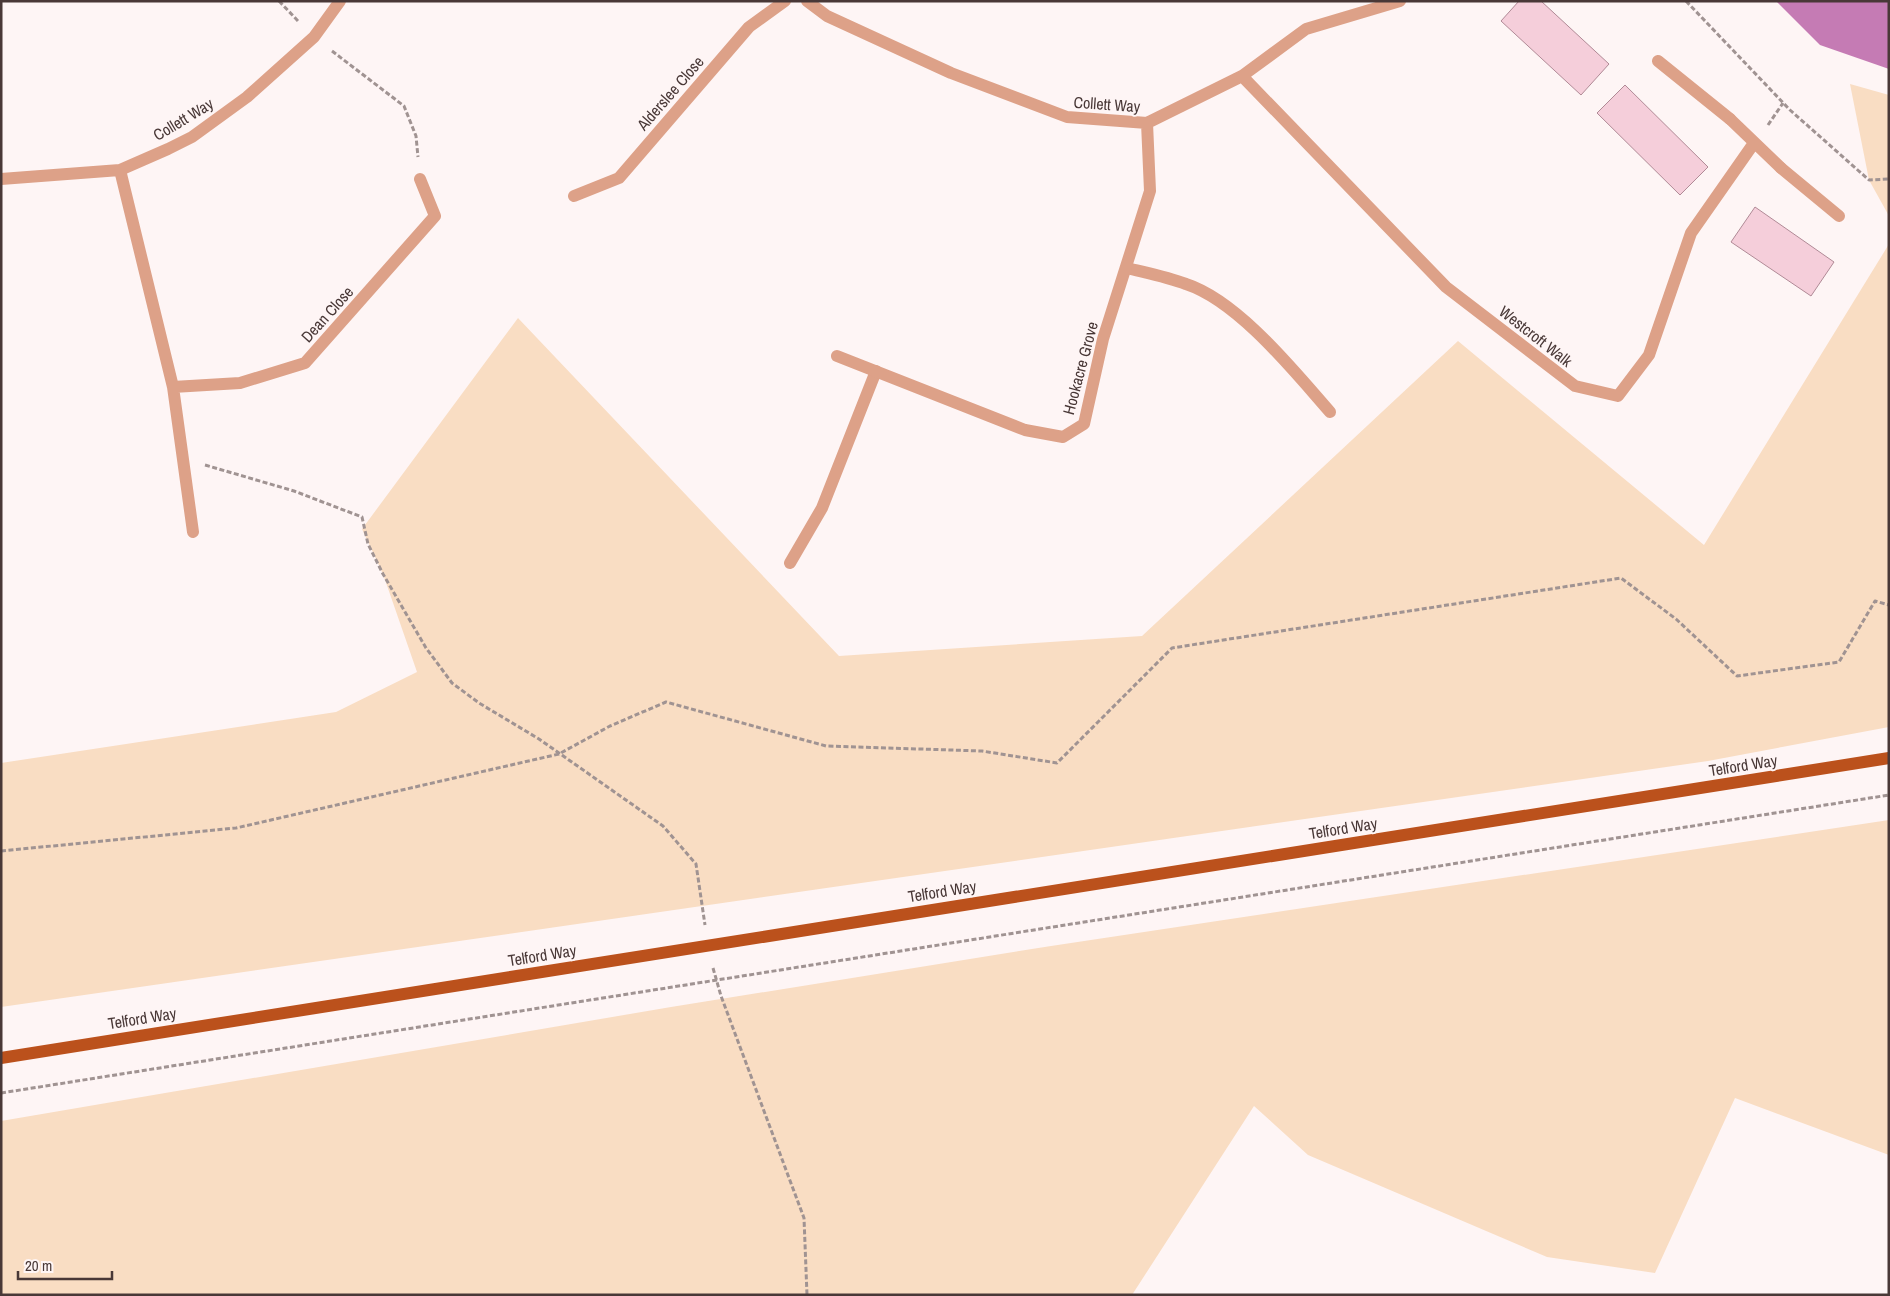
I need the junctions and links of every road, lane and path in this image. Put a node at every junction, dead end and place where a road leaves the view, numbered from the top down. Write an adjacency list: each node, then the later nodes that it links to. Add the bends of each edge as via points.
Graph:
1 (340, 1): 6 (street, Collett Way)
2 (786, 1): 15 (street, Alderslee Close, via 749,27 619,178)
3 (807, 1): 9 (street, Collett Way, via 827,16 951,73 1067,117)
4 (1400, 1): 8 (street, Collett Way, via 1306,29)
5 (1686, 1): 14 (path, via 1790,110 1869,180)
6 (314, 37): 11 (street, Collett Way, via 247,97 192,136); 13 (path, via 404,106 416,136)
7 (1658, 61): 10 (street, via 1730,119)
8 (1242, 76): 9 (street, Collett Way); 10 (street, Westcroft Walk, via 1446,287 1575,386 1618,396 1649,355 1691,233)
9 (1147, 123): 17 (street, Hookacre Grove, via 1150,191)
10 (1754, 143): 16 (street)
11 (120, 170): 12 (street, Collett Way); 20 (street)
12 (1, 179)
13 (420, 179): 20 (street, Dean Close, via 436,216 305,363 240,382)
14 (1889, 180)
15 (574, 196)
16 (1839, 216)
17 (1127, 268): 19 (street, Hookacre Grove, via 1103,339 1084,424 1063,437 1025,430); 21 (street, via 1188,284 1227,307 1277,351)
18 (837, 356): 19 (street, Hookacre Grove)
19 (876, 371): 24 (street, via 822,508)
20 (173, 387): 22 (street)
21 (1330, 412)
22 (183, 459): 23 (street); 26 (path, via 294,491 362,517 368,544 383,574 426,648 452,683)
23 (193, 532)
24 (790, 563)
25 (1889, 604): 26 (path, via 1875,601 1839,662 1737,676 1676,619 1620,578 1172,648 1057,763 982,751 826,746 666,702 610,726)
26 (559, 754): 29 (path, via 236,828); 30 (path, via 663,826 696,864)
27 (1889, 758): 30 (main road, Telford Way)
28 (1889, 795): 31 (path)
29 (1, 852)
30 (707, 945): 31 (path); 32 (main road, Telford Way)
31 (715, 980): 33 (path); 34 (path, via 804,1218)
32 (1, 1058)
33 (1, 1093)
34 (807, 1295)

